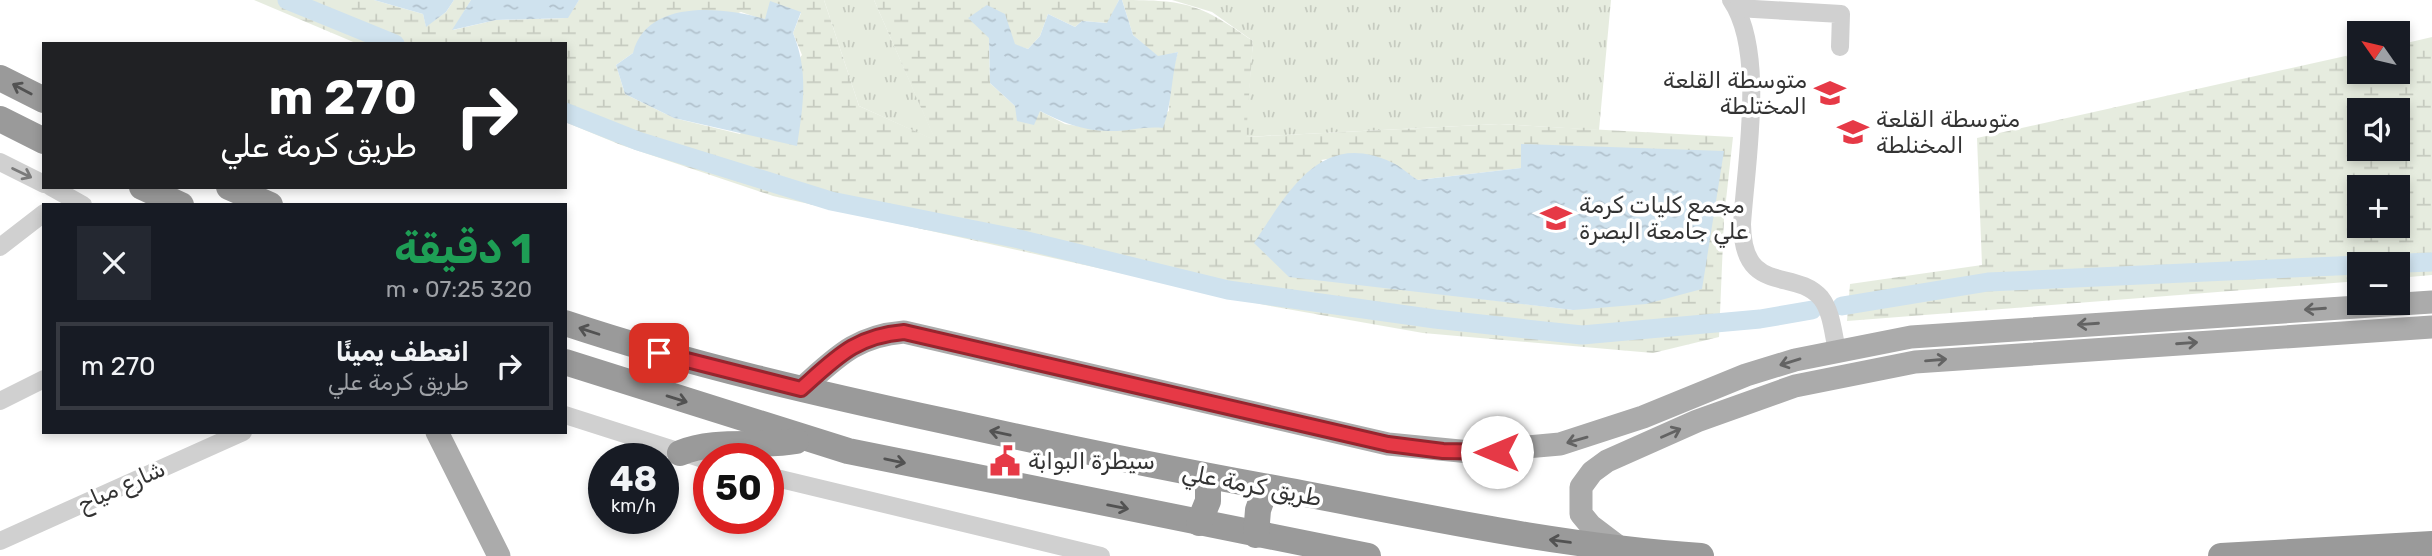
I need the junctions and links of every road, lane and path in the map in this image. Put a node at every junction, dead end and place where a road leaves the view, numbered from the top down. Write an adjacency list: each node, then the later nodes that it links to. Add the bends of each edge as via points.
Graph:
1 (1734, 4): 2 (street, via 1841,14); 21 (street, via 1748,36 1751,66 1744,244 1753,263 1768,276 1806,287 1821,299)
2 (1840, 47)
3 (0, 78): 4 (highway, one-way to 3)
4 (42, 99)
5 (0, 119): 6 (highway)
6 (42, 140)
7 (0, 162): 8 (street, one-way to 8)
8 (42, 183)
9 (146, 189): 13 (highway)
10 (234, 189): 14 (highway)
11 (56, 195): 12 (street)
12 (78, 203)
13 (177, 203)
14 (265, 203)
15 (42, 215): 16 (street)
16 (0, 247)
17 (2432, 302): 20 (main road, one-way to 20, via 1967,332)
18 (567, 324): 25 (highway, طريق كرمة علي, one-way to 18, via 659,353)
19 (2432, 327): 23 (main road, one-way to 19)
20 (1879, 342): 21 (main road); 23 (main road)
21 (1837, 350): 25 (main road, one-way to 25, via 1746,375 1593,435 1497,452 1388,444 904,332 861,341)
22 (567, 363): 30 (highway, طريق كرمة علي, one-way to 30)
23 (1884, 366): 40 (main road, one-way to 23, via 1581,514 1581,487 1599,466 1753,399)
24 (42, 380): 26 (street)
25 (801, 389): 33 (highway, طريق كرمة علي, one-way to 25)
26 (0, 401)
27 (567, 416): 31 (street)
28 (239, 434): 38 (street, شارع مياح)
29 (438, 434): 41 (main road)
30 (805, 439): 31 (highway, via 774,445 716,444); 36 (highway, طريق كرمة علي, one-way to 36)
31 (680, 453): 32 (street)
32 (693, 457)
33 (1208, 477): 35 (highway, طريق كرمة علي); 36 (highway, via 1208,501)
34 (784, 480): 42 (street)
35 (1266, 487): 37 (highway); 40 (highway, طريق كرمة علي, one-way to 35, via 1486,530)
36 (1199, 523): 37 (highway, طريق كرمة علي)
37 (1256, 535): 43 (highway, طريق كرمة علي)
38 (0, 541)
39 (2432, 544): 45 (highway)
40 (1624, 551): 44 (highway, طريق كرمة علي)
41 (499, 556)
42 (1101, 556)
43 (1368, 556)
44 (1701, 556)
45 (2221, 556)

